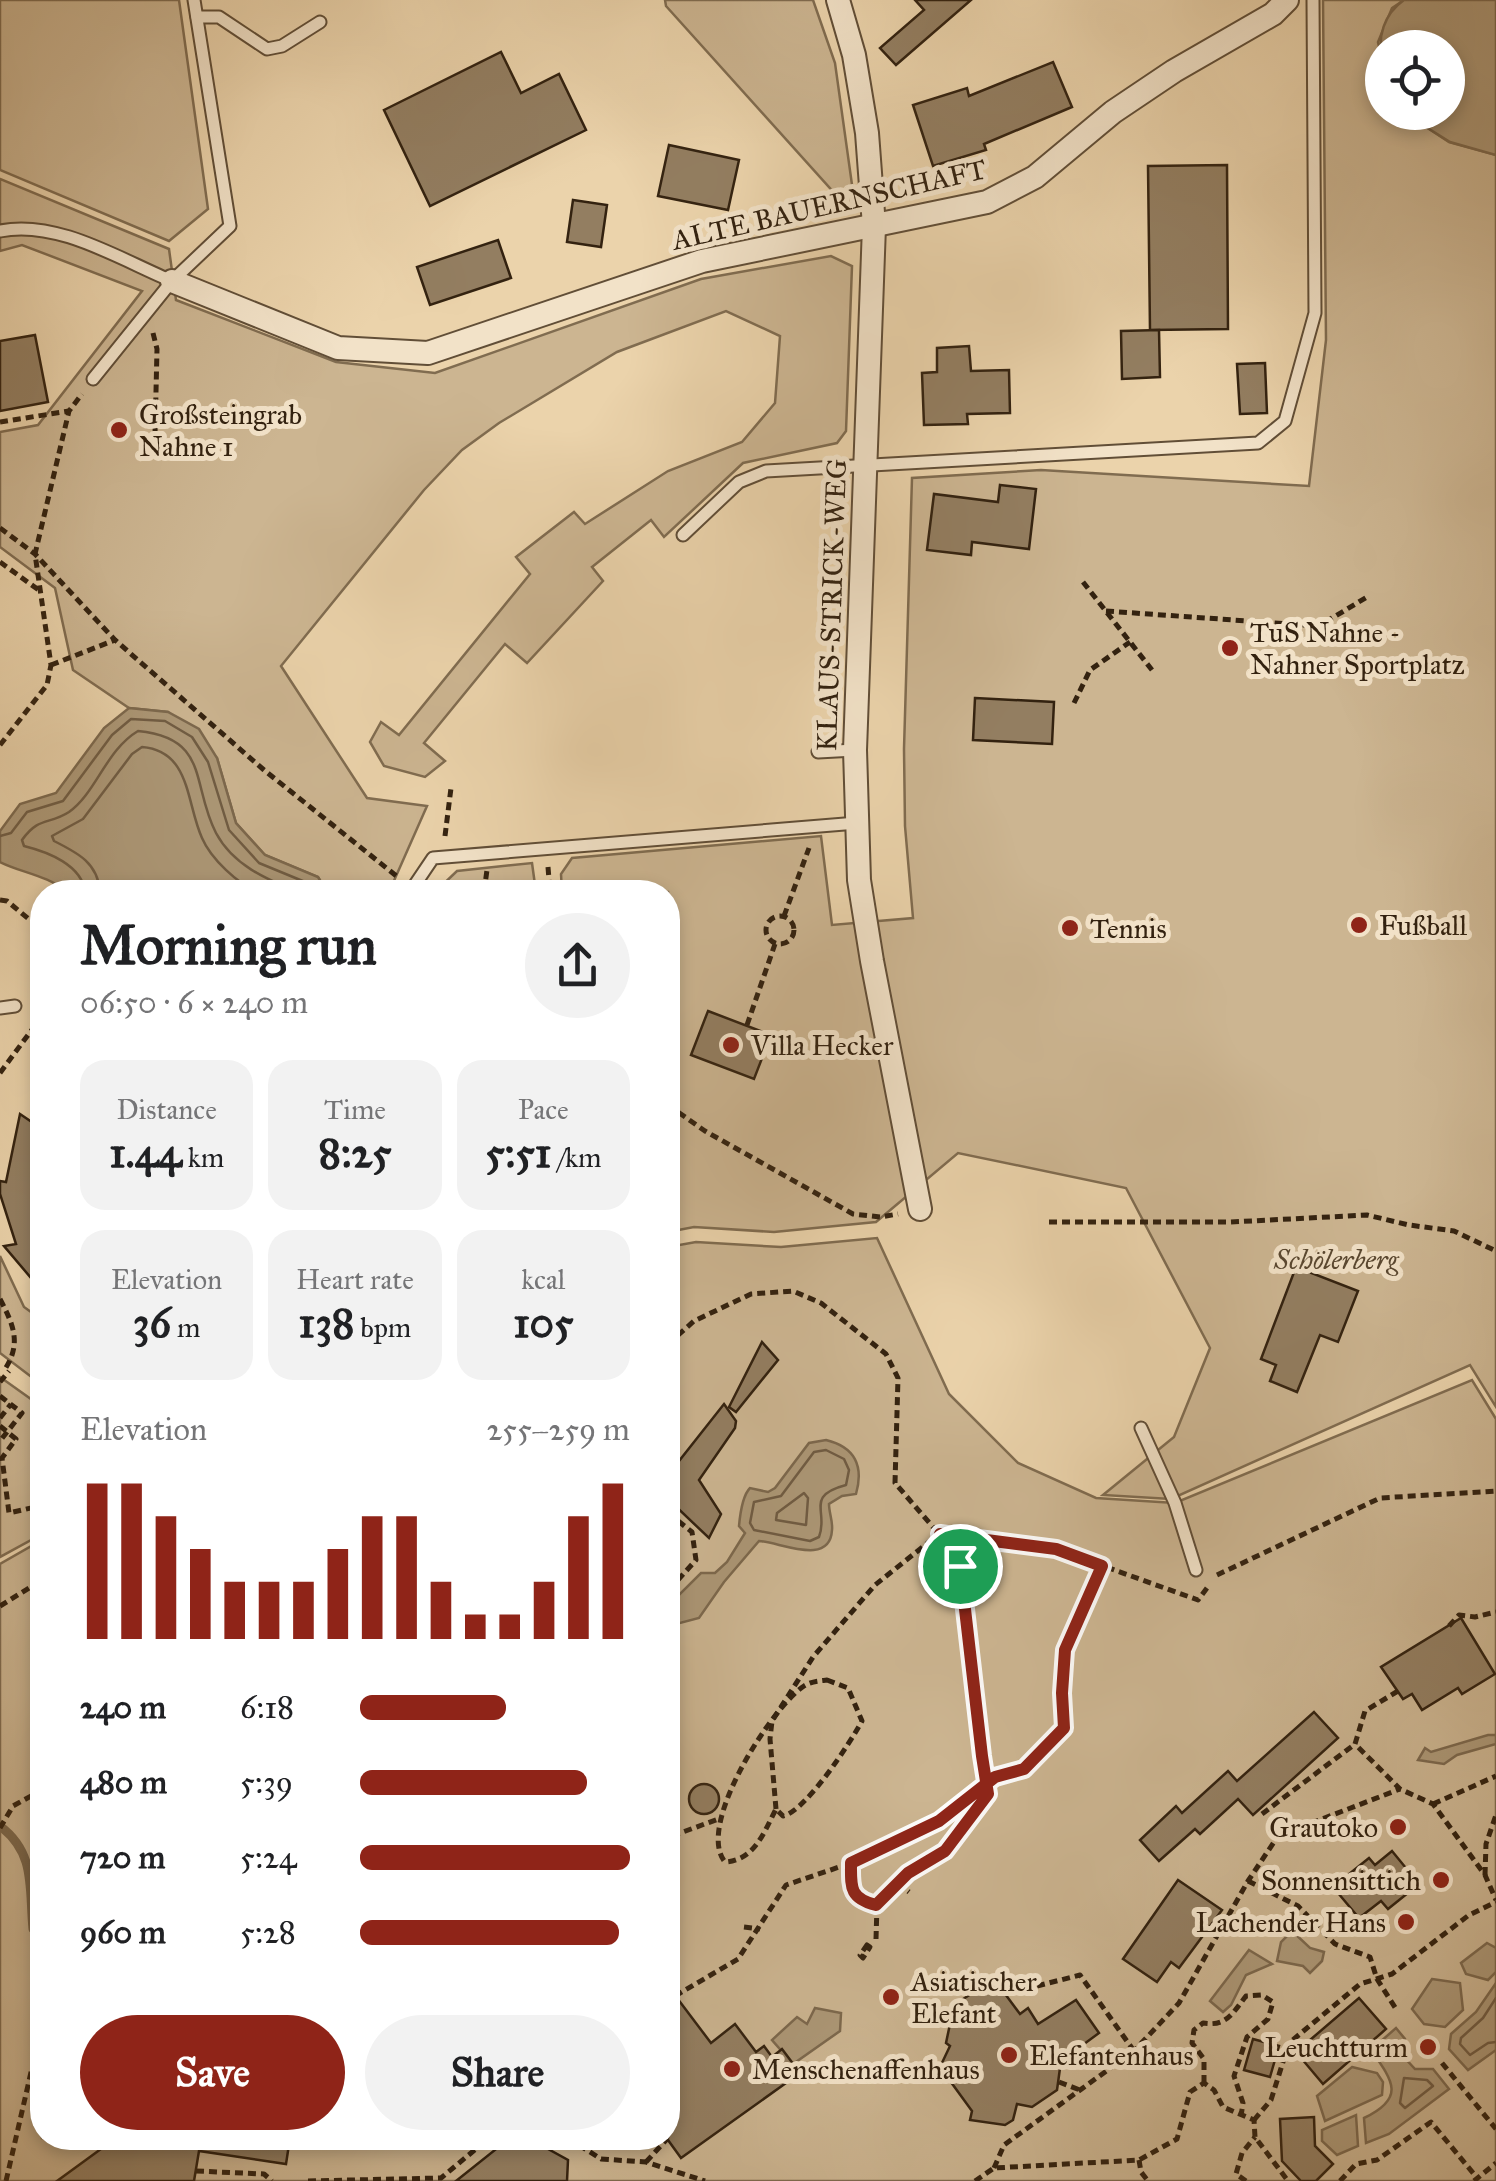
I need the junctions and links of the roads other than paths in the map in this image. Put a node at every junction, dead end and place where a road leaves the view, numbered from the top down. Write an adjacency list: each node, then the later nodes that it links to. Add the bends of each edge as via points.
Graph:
1 (194, 0): 5 (lane)
2 (838, 0): 7 (street, KLAUS-STRICK-WEG, via 864,114)
3 (1287, 0): 7 (street, ALTE BAUERNSCHAFT, via 1113,112 1035,177 987,202)
4 (1314, 0): 11 (lane, via 1316,313 1285,420 1258,443)
5 (197, 17): 6 (lane, via 220,17 267,49); 9 (lane, via 230,226)
6 (320, 22)
7 (874, 226): 9 (street, ALTE BAUERNSCHAFT, via 702,262 428,353 338,348); 11 (street, KLAUS-STRICK-WEG)
8 (0, 231): 9 (lane, ALTE BAUERNSCHAFT, via 59,233)
9 (172, 282): 10 (lane)
10 (94, 379)
11 (866, 466): 12 (lane, via 766,471 739,482); 13 (street, KLAUS-STRICK-WEG)
12 (684, 535)
13 (855, 750): 14 (lane); 15 (street, KLAUS-STRICK-WEG)
14 (818, 752)
15 (856, 823): 16 (lane, via 432,858); 19 (street, KLAUS-STRICK-WEG, via 872,961)
16 (418, 880)
17 (14, 1006): 18 (lane)
18 (0, 1008)
19 (920, 1210)
20 (1141, 1428): 21 (lane)
21 (1196, 1570)

